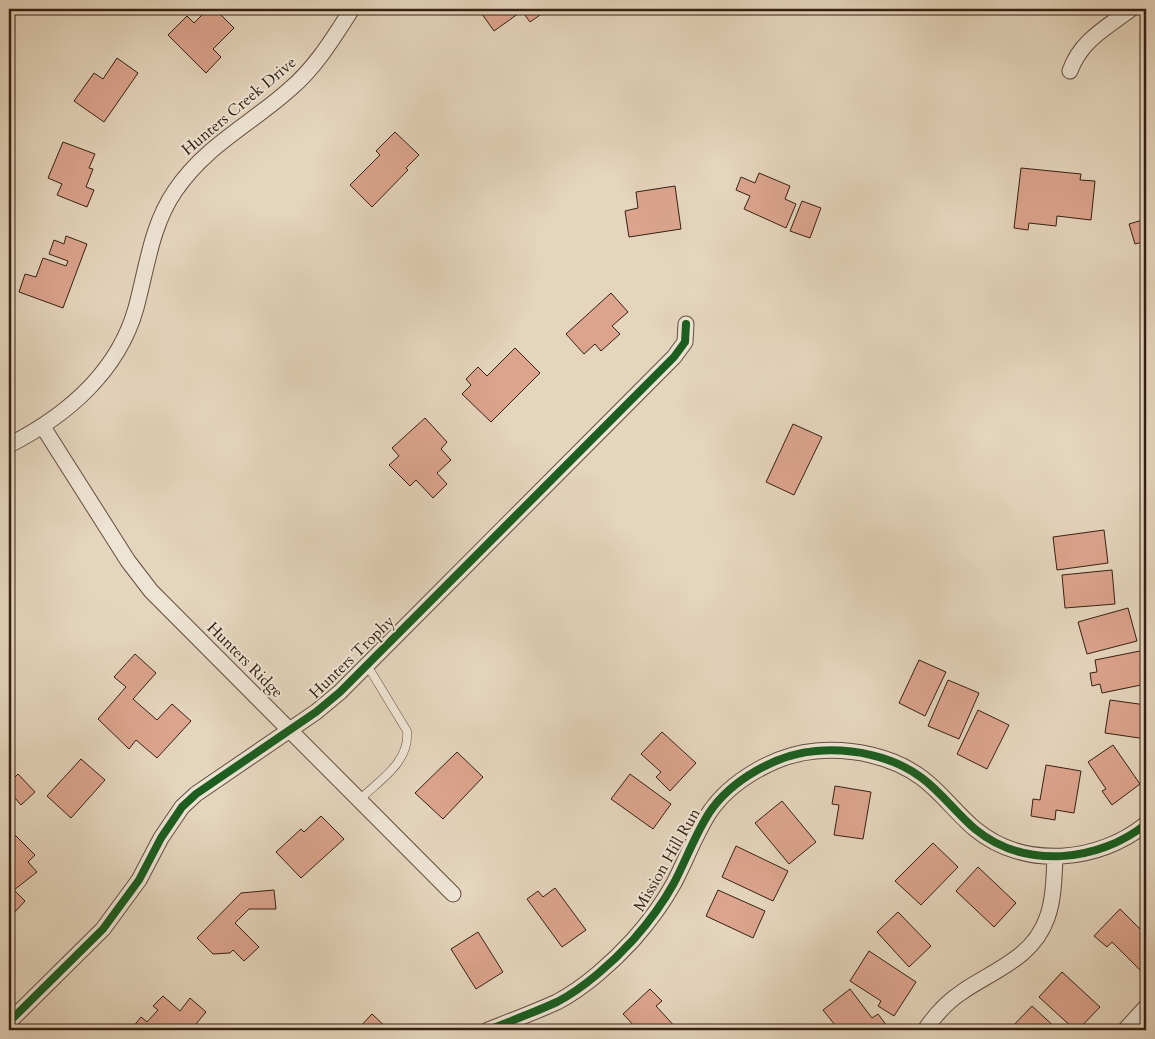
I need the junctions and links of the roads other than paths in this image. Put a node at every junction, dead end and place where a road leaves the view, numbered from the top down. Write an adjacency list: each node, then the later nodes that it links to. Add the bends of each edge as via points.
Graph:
1 (352, 9): 5 (street, Hunters Creek Drive, via 321,56 292,88 214,146 184,177 154,231 128,331 114,356 77,400)
2 (1132, 9): 3 (street, via 1085,43)
3 (1070, 71)
4 (686, 324): 7 (street, Hunters Trophy, via 685,342 674,356)
5 (43, 427): 6 (street, Hunters Creek Drive); 8 (street, Hunters Ridge, via 140,577)
6 (9, 445)
7 (367, 665): 8 (street, Hunters Trophy, via 340,692); 9 (lane, via 407,731 408,743 403,757)
8 (290, 729): 9 (street, Hunters Ridge); 14 (street, Hunters Trophy, via 182,807 117,913)
9 (359, 800): 12 (street, Hunters Ridge)
10 (1146, 824): 11 (street, Mission Hill Run, via 1111,846 1092,853)
11 (1055, 857): 15 (street, Mission Hill Run, via 1027,853 1000,844 977,830 921,777 881,758 844,751 816,751 791,756 746,778 710,811 664,900 632,941 610,962 558,1001); 16 (street, via 1052,900 1040,934 1016,961 961,992)
12 (453, 894)
13 (1146, 1007): 17 (street)
14 (9, 1022)
15 (488, 1030)
16 (925, 1030)
17 (1125, 1030)

